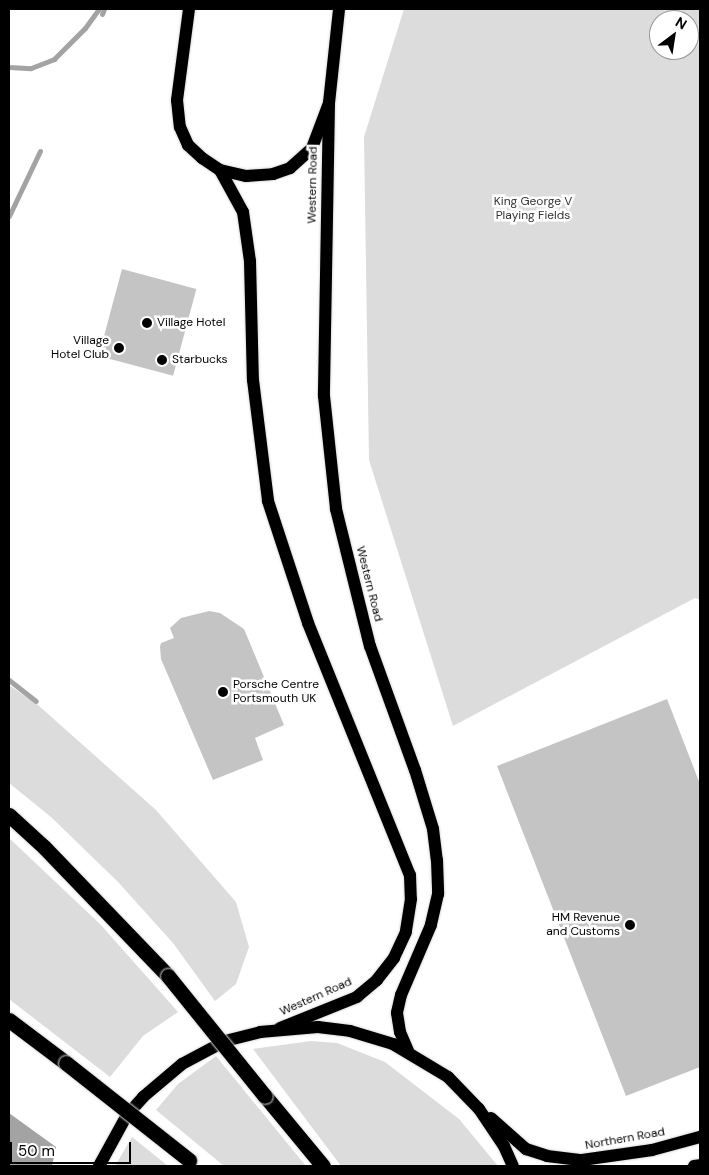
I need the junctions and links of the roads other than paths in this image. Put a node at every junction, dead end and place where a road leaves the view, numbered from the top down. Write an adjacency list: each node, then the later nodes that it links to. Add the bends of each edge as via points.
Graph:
1 (190, 9): 4 (main road, via 178,100 180,127 188,145)
2 (339, 9): 3 (main road)
3 (328, 103): 4 (main road, via 312,148 290,168 273,174 246,176); 8 (main road, Western Road, via 324,396 336,509 370,646 415,770 433,829 437,860 438,894 431,925 401,995 397,1013 400,1032)
4 (220, 170): 7 (main road, Western Road, via 243,212 250,261 253,380 268,501 308,623 410,875 411,899 406,932 394,958 377,980 357,997)
5 (9, 815): 14 (highway, bridge, via 168,976)
6 (9, 1020): 11 (highway, bridge)
7 (280, 1028): 8 (main road, via 318,1027 350,1031); 13 (main road, via 225,1042 164,1077 127,1115)
8 (410, 1053): 9 (main road, via 448,1077)
9 (479, 1109): 10 (main road, Northern Road, via 526,1149 556,1157 582,1160 611,1157); 15 (main road)
10 (700, 1137)
11 (193, 1163)
12 (700, 1165): 16 (main road)
13 (99, 1166)
14 (323, 1166)
15 (513, 1166)
16 (694, 1166)

